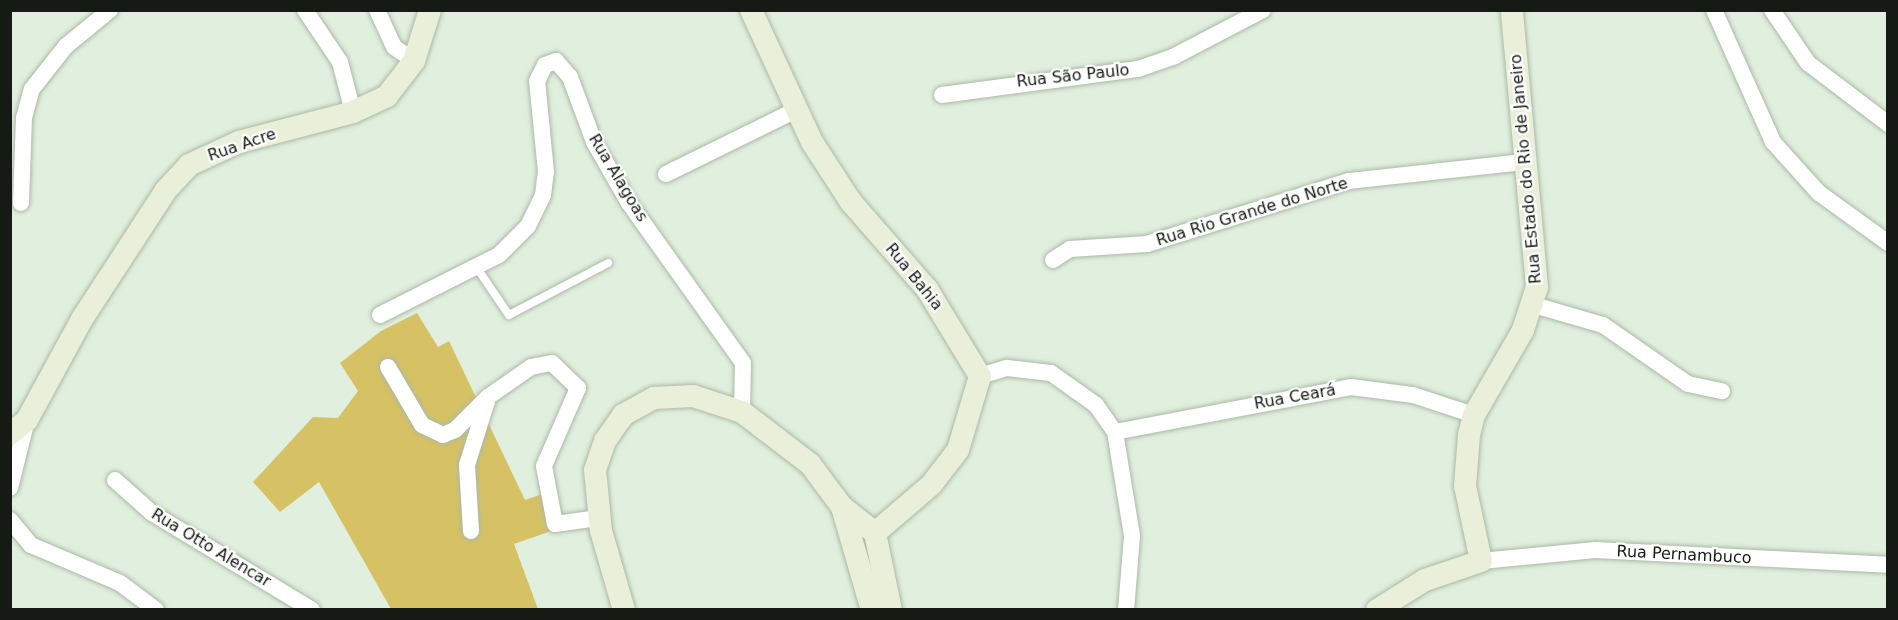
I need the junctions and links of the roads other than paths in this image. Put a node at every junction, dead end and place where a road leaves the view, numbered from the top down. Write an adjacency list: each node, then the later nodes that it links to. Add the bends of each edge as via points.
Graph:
1 (110, 10): 17 (street, via 66,46 32,89 24,118)
2 (305, 10): 13 (street, via 340,62)
3 (377, 10): 10 (street, via 394,47)
4 (430, 10): 10 (street, Rua Acre)
5 (751, 10): 12 (street, Rua Bahia)
6 (1263, 10): 11 (street, Rua São Paulo, via 1175,56 1138,69)
7 (1512, 10): 15 (street, Rua Estado do Rio de Janeiro)
8 (1714, 10): 18 (street, via 1773,142 1819,193)
9 (1772, 10): 14 (street, via 1808,63)
10 (414, 61): 13 (street, Rua Acre, via 387,96)
11 (942, 95)
12 (796, 110): 16 (street); 25 (street, Rua Bahia, via 851,202 927,288)
13 (353, 112): 30 (street, Rua Acre, via 239,142 189,165 166,190 82,319)
14 (1887, 124)
15 (1525, 162): 19 (street, Rua Rio Grande do Norte, via 1349,181 1147,244 1070,249); 22 (street, Rua Estado do Rio de Janeiro, via 1536,269)
16 (666, 174)
17 (21, 203)
18 (1887, 243)
19 (1053, 260)
20 (608, 263): 21 (lane, via 509,315)
21 (477, 268): 23 (street, Rua Alagoas); 28 (street, Rua Alagoas, via 500,255 528,226 543,195 544,124 537,81 545,65 556,61 570,77 594,142 629,202 742,363)
22 (1534, 305): 26 (street, via 1603,325 1688,384); 29 (street, Rua Estado do Rio de Janeiro)
23 (380, 315)
24 (388, 367): 27 (street, via 422,425 433,433 456,430)
25 (980, 376): 31 (street, via 1007,368 1051,373 1089,398); 37 (street, via 958,450 931,485)
26 (1722, 391)
27 (488, 397): 34 (street, via 542,362 552,363 575,382 576,394 545,459 546,486 555,524); 36 (street, via 467,465)
28 (742, 412): 34 (street, via 693,396 654,398 623,415 595,470); 37 (street, via 810,465)
29 (1474, 415): 31 (street, Rua Ceará, via 1413,395 1351,387); 38 (street, Rua Estado do Rio de Janeiro, via 1465,486)
30 (19, 427): 33 (street)
31 (1115, 432): 45 (street, via 1132,536)
32 (115, 480): 41 (street, Rua Otto Alencar, via 152,513)
33 (10, 488)
34 (598, 518): 42 (street)
35 (10, 520): 40 (street, via 32,545 120,583)
36 (471, 531)
37 (871, 548): 43 (street); 44 (street)
38 (1481, 561): 39 (street, Rua Pernambuco, via 1594,550); 46 (street, via 1425,580)
39 (1887, 565)
40 (156, 609)
41 (312, 609)
42 (624, 609)
43 (872, 609)
44 (891, 609)
45 (1126, 609)
46 (1377, 609)

